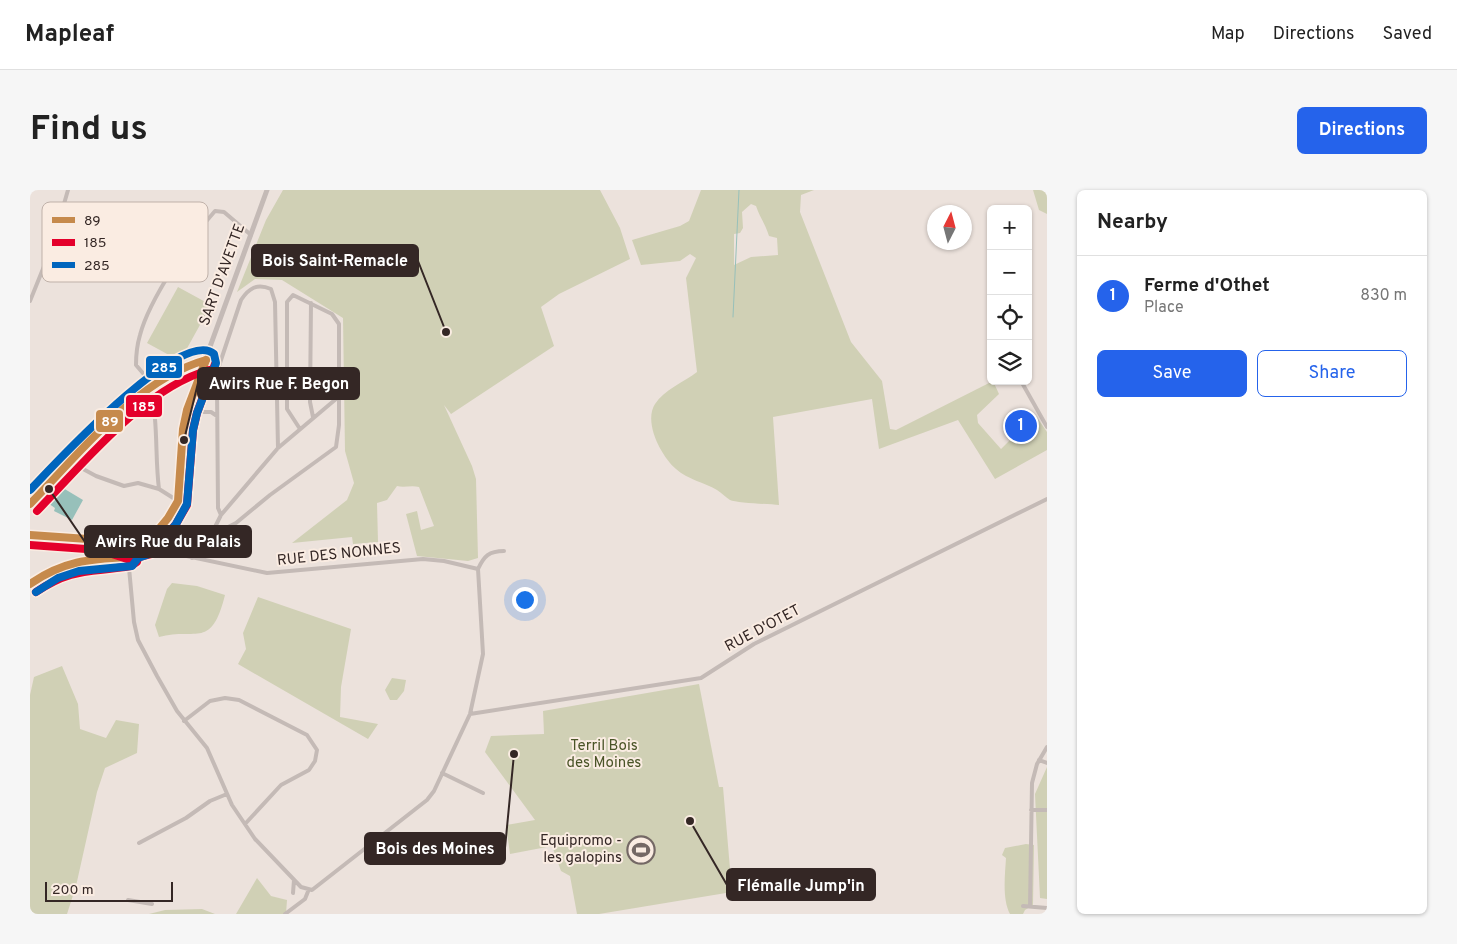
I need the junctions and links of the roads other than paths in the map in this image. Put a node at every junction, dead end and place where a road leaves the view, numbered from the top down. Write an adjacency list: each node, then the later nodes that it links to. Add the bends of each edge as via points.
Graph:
1 (68, 190): 3 (street)
2 (267, 190): 5 (street, SART D'AVETTE)
3 (64, 202)
4 (208, 220): 5 (street, via 219,210)
5 (251, 235): 10 (street, SART D'AVETTE)
6 (42, 271): 8 (street)
7 (166, 282): 12 (street, via 140,332 136,365)
8 (30, 301)
9 (311, 303): 15 (street, via 332,314 338,324); 18 (street, via 310,402); 21 (street, via 293,295 287,302 287,410)
10 (206, 360): 12 (street, via 196,361); 20 (street, SART D'AVETTE)
11 (215, 378): 16 (street, SART D'AVETTE); 17 (street); 23 (street, SART D'AVETTE, via 241,300 248,289 264,286 272,289 275,302)
12 (153, 385): 25 (street); 26 (street, via 150,399)
13 (1023, 385): 19 (street)
14 (348, 388): 15 (street)
15 (338, 396): 18 (street); 31 (street, via 339,439 336,447 236,523)
16 (201, 412): 17 (street); 22 (street, SART D'AVETTE)
17 (217, 416): 30 (street, via 218,508)
18 (313, 417): 21 (street)
19 (1047, 427)
20 (183, 429): 22 (street); 24 (street, SART D'AVETTE)
21 (300, 429): 23 (street)
22 (193, 430): 24 (street, SART D'AVETTE)
23 (278, 448): 30 (street)
24 (180, 455): 28 (street, SART D'AVETTE)
25 (72, 463): 26 (street, via 124,486 138,483); 29 (street)
26 (159, 490): 28 (street)
27 (1047, 499): 40 (street, RUE D'OTET, via 754,644 701,678)
28 (178, 501): 33 (street, SART D'AVETTE)
29 (30, 504)
30 (221, 515): 31 (street)
31 (215, 530): 37 (street)
32 (30, 535): 34 (street, via 102,540)
33 (144, 547): 34 (street); 37 (street, RUE DES NONNES)
34 (130, 549): 36 (street)
35 (504, 550): 38 (street, via 490,552)
36 (128, 557): 39 (street, via 65,563); 41 (street, via 138,640)
37 (192, 558): 38 (street, RUE DES NONNES, via 267,573 423,559)
38 (478, 570): 40 (street, via 483,654)
39 (30, 584)
40 (470, 714): 45 (street)
41 (184, 721): 47 (street, via 211,756); 50 (street, via 210,701 238,700 307,735 317,750 309,770 282,785)
42 (1047, 748): 43 (street)
43 (1039, 760): 44 (street); 48 (street, via 1033,775)
44 (1047, 763)
45 (442, 773): 46 (street); 53 (street, via 427,800 317,887)
46 (483, 793)
47 (227, 794): 50 (street); 51 (street)
48 (1031, 810): 49 (street); 58 (street)
49 (1047, 810)
50 (245, 824): 52 (street)
51 (139, 843)
52 (294, 880): 53 (street); 54 (street)
53 (309, 889): 60 (street, via 304,898)
54 (293, 892)
55 (128, 900): 56 (street)
56 (152, 904)
57 (1023, 906): 58 (street)
58 (1030, 906): 59 (street)
59 (1047, 908)
60 (285, 914)

